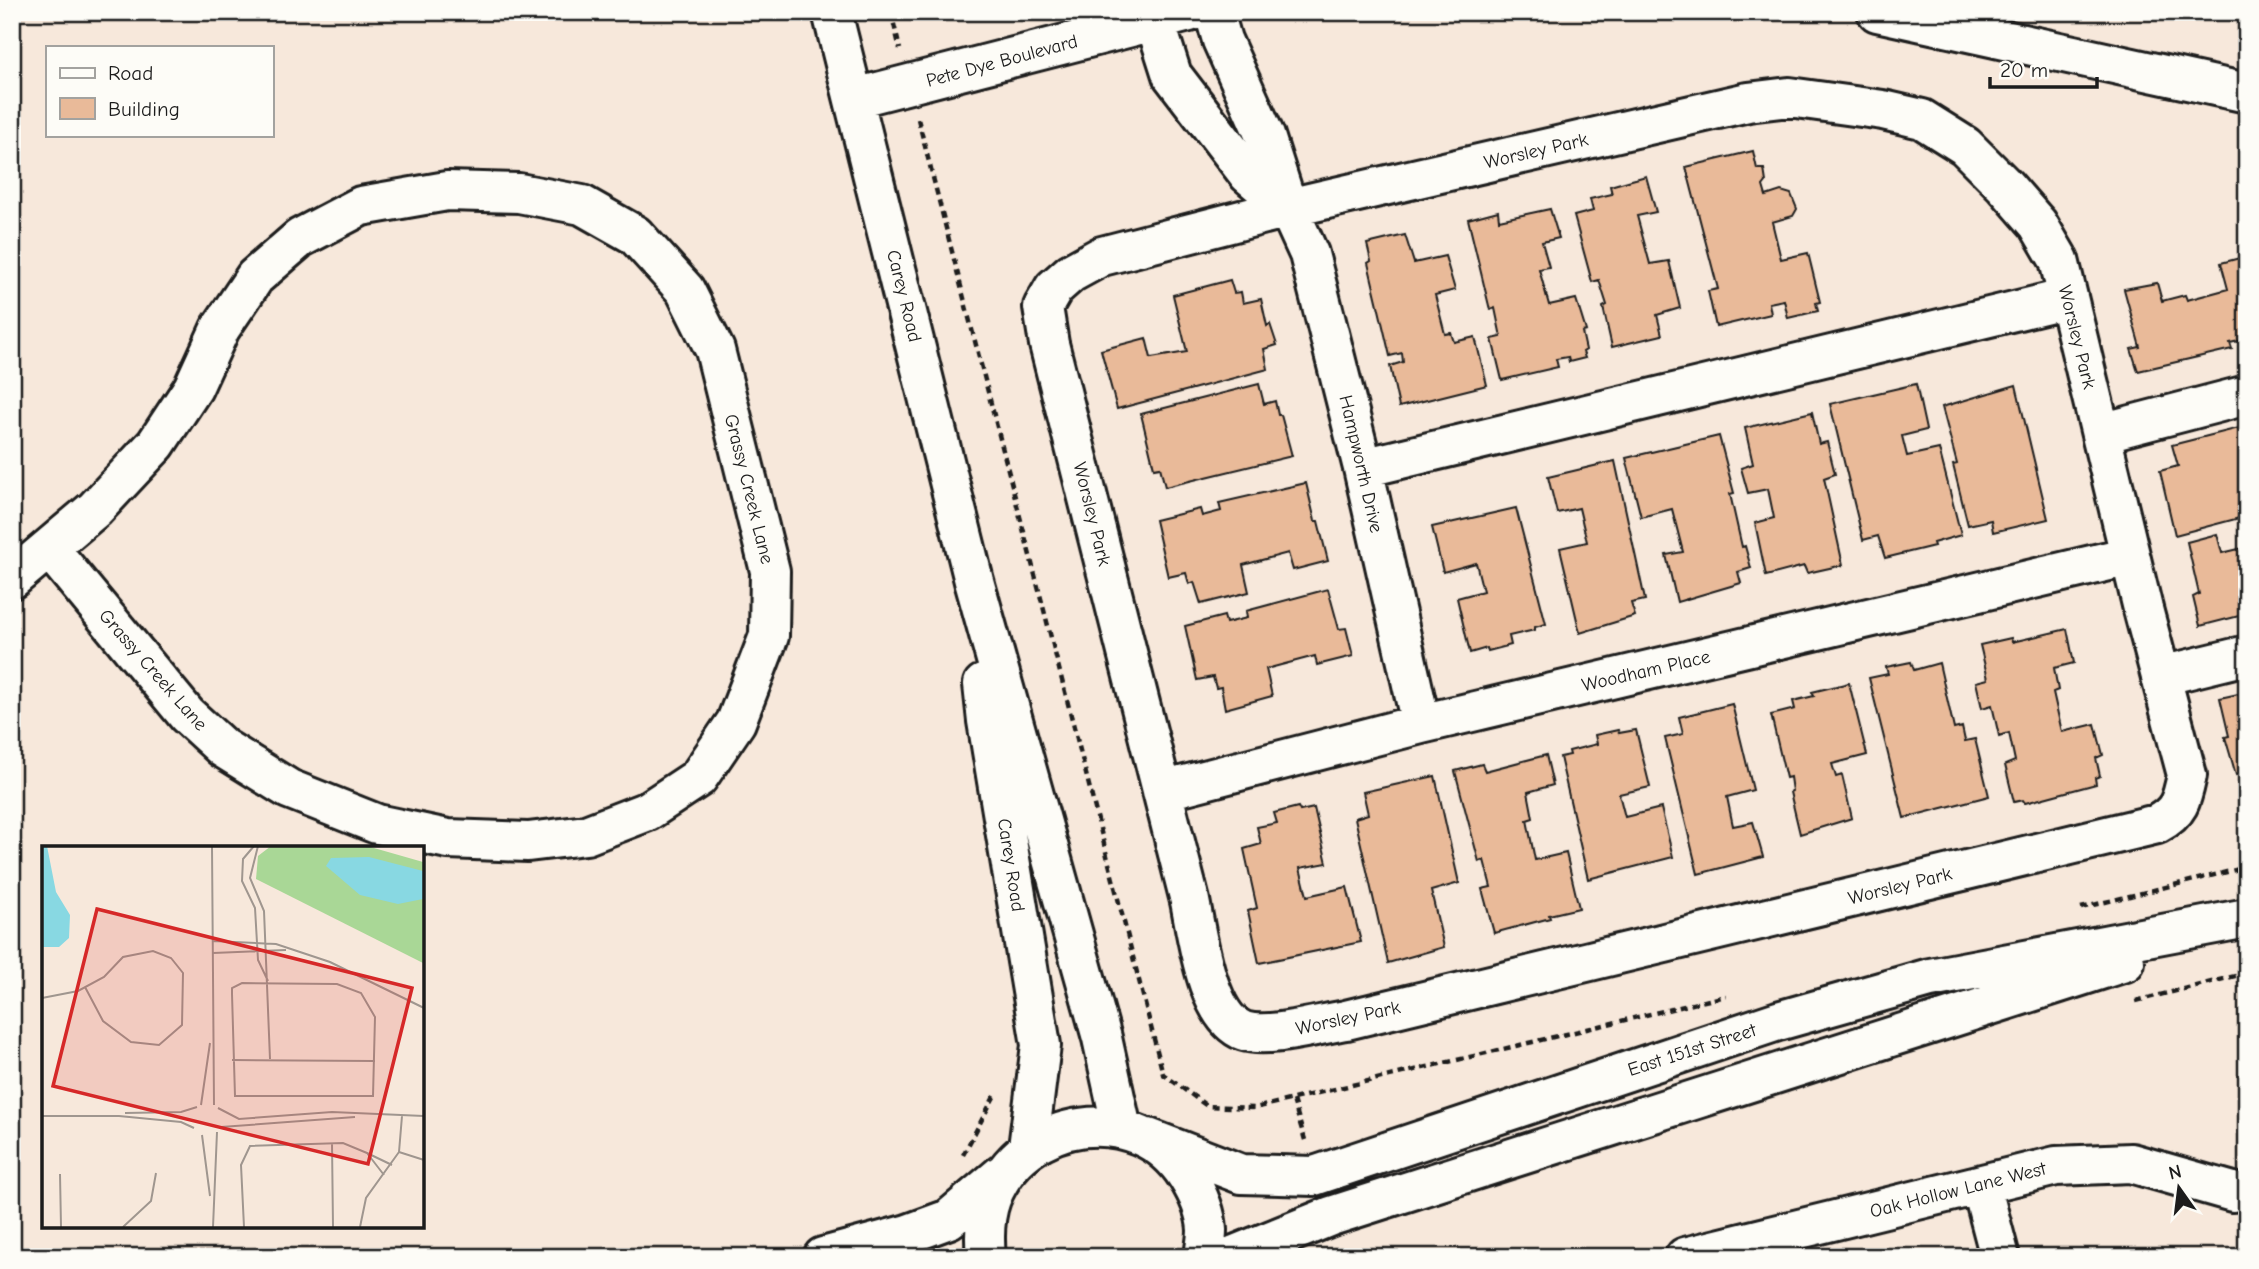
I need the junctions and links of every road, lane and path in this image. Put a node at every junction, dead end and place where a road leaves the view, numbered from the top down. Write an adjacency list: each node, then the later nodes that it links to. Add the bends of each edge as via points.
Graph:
1 (891, 12): 6 (path)
2 (1214, 12): 9 (street, Hampworth Drive)
3 (1877, 12): 7 (street)
4 (838, 13): 8 (street, Carey Road)
5 (1165, 15): 6 (street, Pete Dye Boulevard); 9 (street, Hampworth Drive, via 1172,75 1248,174)
6 (909, 86): 8 (street, Pete Dye Boulevard); 26 (path, via 1163,1074 1208,1106 1255,1108 1293,1100)
7 (2247, 93)
8 (855, 98): 17 (street, Carey Road)
9 (1289, 208): 10 (street, Worsley Park, via 1748,102 1812,99 1922,119 1965,146 2038,224 2059,260); 13 (street, Hampworth Drive, via 1309,254); 21 (street, Worsley Park, via 1102,256 1071,273 1043,307)
10 (2068, 298): 12 (street, Worsley Park); 13 (street)
11 (2247, 395): 12 (street)
12 (2101, 433): 15 (street, Worsley Park)
13 (1363, 468): 20 (street, Hampworth Drive)
14 (49, 548): 14 (street, Grassy Creek Lane, via 187,715 223,748 289,789 377,824 448,839 528,842 586,835 648,811 698,778 736,722 769,636 770,571 715,350 685,290 635,235 582,205 519,193 447,191 361,206 300,238 255,276 220,329 194,388 156,444 95,509); 16 (street, Grassy Creek Lane)
15 (2130, 556): 19 (street, Worsley Park); 20 (street, Woodham Place)
16 (12, 579)
17 (974, 581): 25 (street, Carey Road, via 1101,1038); 27 (street, Carey Road, via 987,721 1041,1045)
18 (2247, 655): 19 (street)
19 (2161, 676): 21 (street, Worsley Park, via 2187,775 2182,798 2171,816 2157,824 1280,1032 1244,1031 1221,1012 1208,983)
20 (1421, 724): 21 (street, Woodham Place)
21 (1162, 791)
22 (2247, 918): 25 (street, East 151st Street, via 1930,978 1778,1021 1314,1176 1241,1174)
23 (2247, 924): 34 (street, via 1344,1212)
24 (998, 1085): 28 (path)
25 (1135, 1134): 27 (street, East 151st Street, via 1078,1128 1057,1133); 33 (street, via 1178,1161 1198,1194 1207,1230)
26 (1308, 1153)
27 (1017, 1160): 31 (street, via 949,1219); 32 (street, via 990,1200 984,1231)
28 (957, 1163)
29 (1980, 1185): 30 (street, Oak Hollow Lane West, via 2056,1166 2130,1163); 35 (street, Oak Hollow Lane West); 36 (street)
30 (2242, 1201)
31 (823, 1257)
32 (986, 1257)
33 (1204, 1257)
34 (1230, 1257)
35 (1685, 1257)
36 (2000, 1257)

